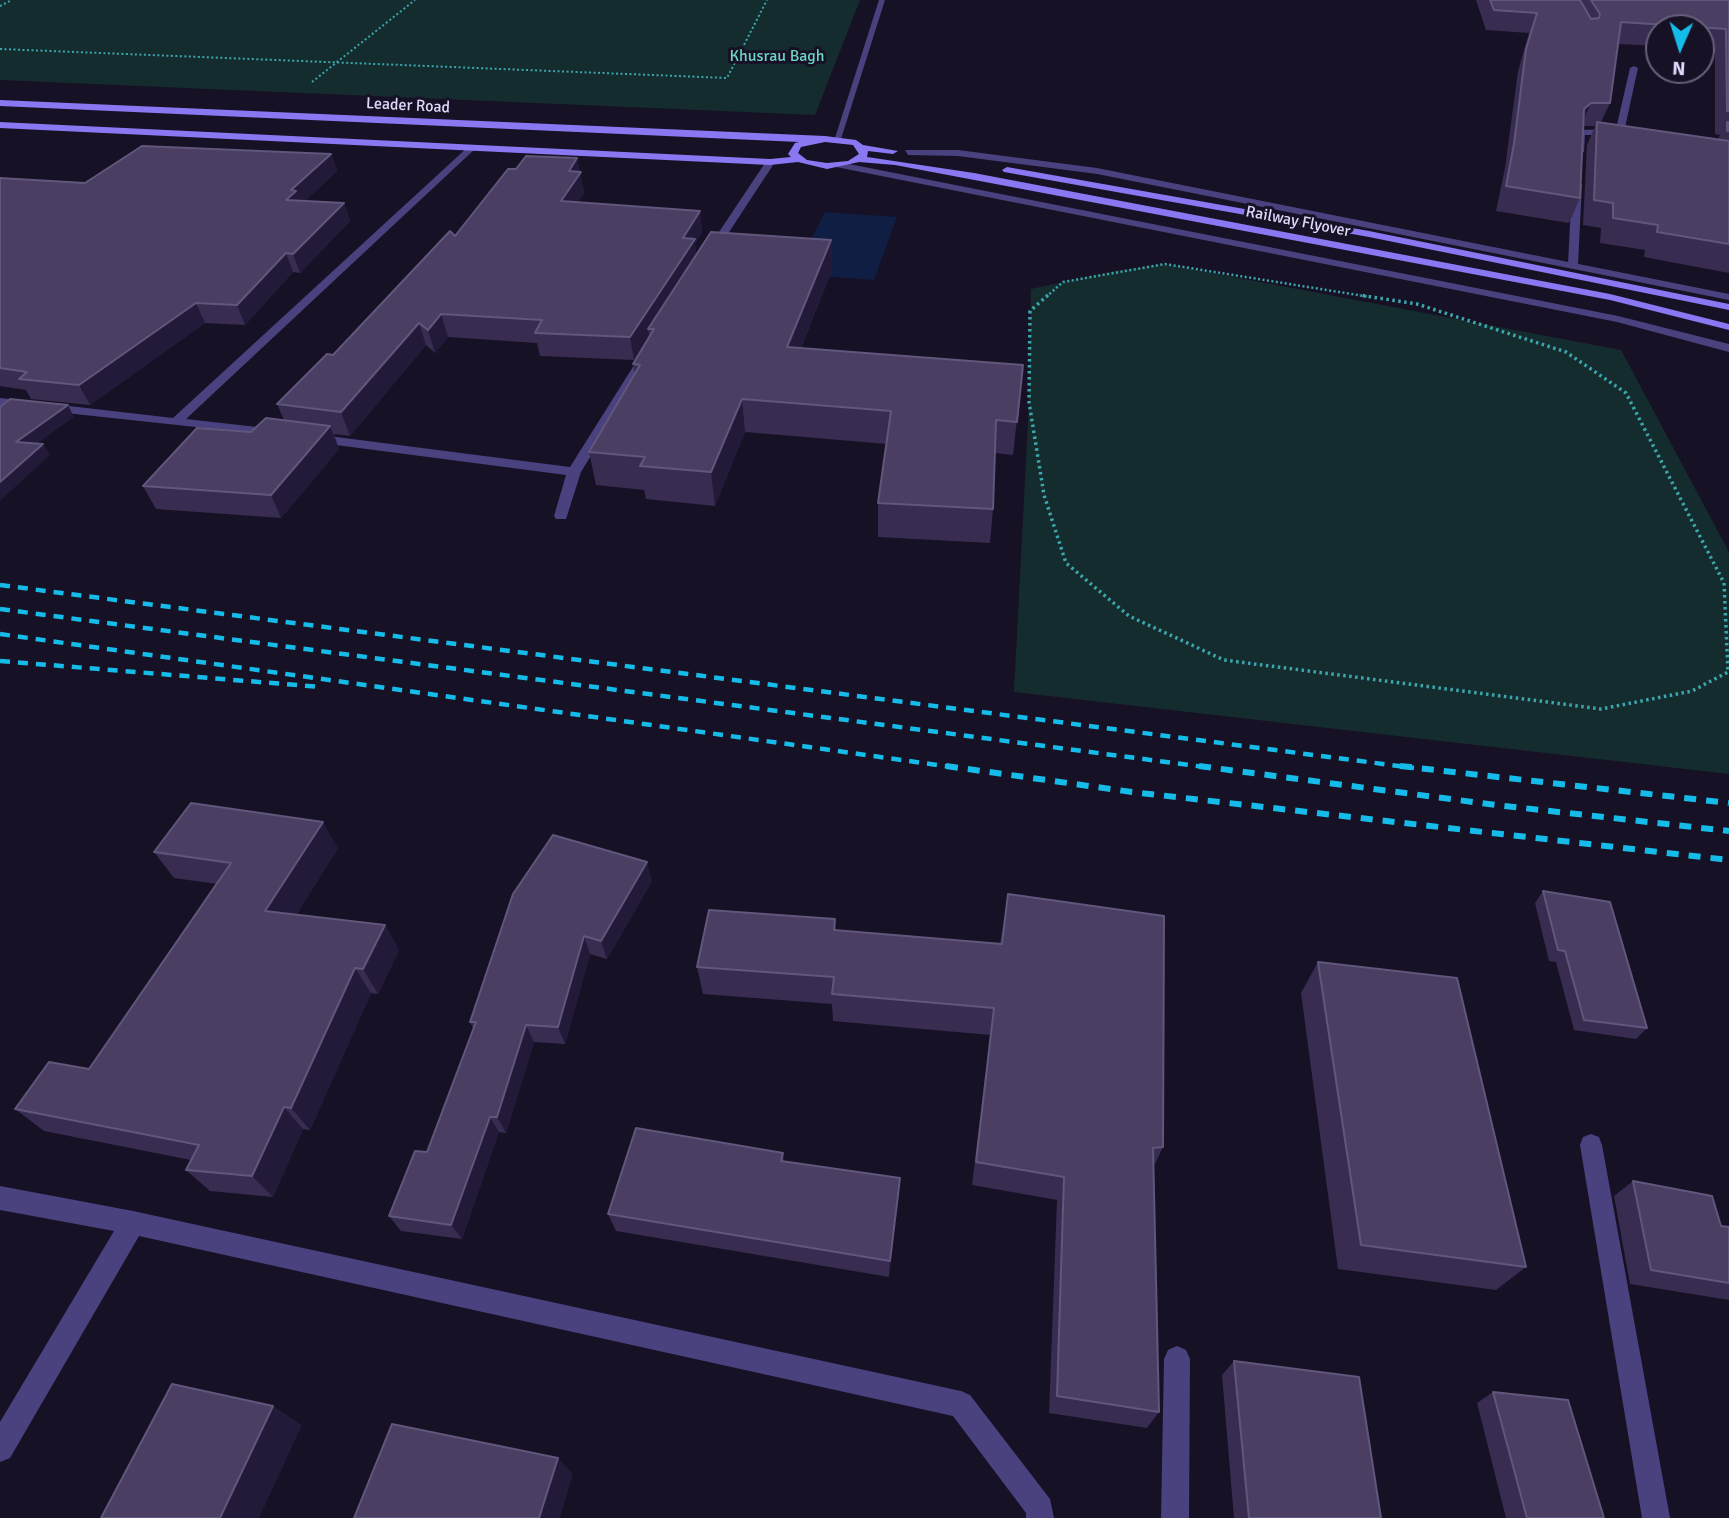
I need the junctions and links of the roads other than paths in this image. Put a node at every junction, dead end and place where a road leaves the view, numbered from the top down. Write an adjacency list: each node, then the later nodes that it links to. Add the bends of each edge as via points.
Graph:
1 (882, 0): 7 (street)
2 (1634, 68): 5 (street)
3 (0, 103): 9 (main road, Leader Road)
4 (0, 125): 12 (main road, Leader Road)
5 (1620, 132): 6 (street); 8 (street, via 1580,132)
6 (1634, 133)
7 (837, 139): 9 (main road, Leader Road); 11 (main road, Railway Flyover)
8 (1580, 139): 10 (street); 18 (street)
9 (814, 140): 14 (main road, via 793,149)
10 (1607, 143)
11 (861, 147): 13 (main road, Railway Flyover); 15 (main road, via 864,155)
12 (472, 148): 16 (main road, Leader Road); 26 (street)
13 (908, 152): 18 (street, via 958,153 1097,171); 21 (main road, Railway Flyover, via 1369,234)
14 (797, 159): 16 (main road, Leader Road); 17 (main road, Leader Road)
15 (859, 159): 17 (main road); 22 (main road, Railway Flyover, via 974,176 1610,297)
16 (770, 163): 19 (street)
17 (839, 165): 24 (street, via 1430,280 1618,319)
18 (1573, 264): 20 (street)
19 (702, 266)
20 (1729, 297)
21 (1729, 307)
22 (1729, 327)
23 (652, 346): 27 (street)
24 (1729, 348)
25 (0, 402): 26 (street)
26 (177, 421): 27 (street)
27 (574, 472): 28 (street)
28 (561, 516)
29 (1591, 1145): 36 (street)
30 (0, 1198): 31 (street)
31 (133, 1223): 33 (street); 34 (street, via 961,1404 1040,1510)
32 (1177, 1359): 35 (street)
33 (0, 1448)
34 (1040, 1518)
35 (1175, 1518)
36 (1656, 1518)

